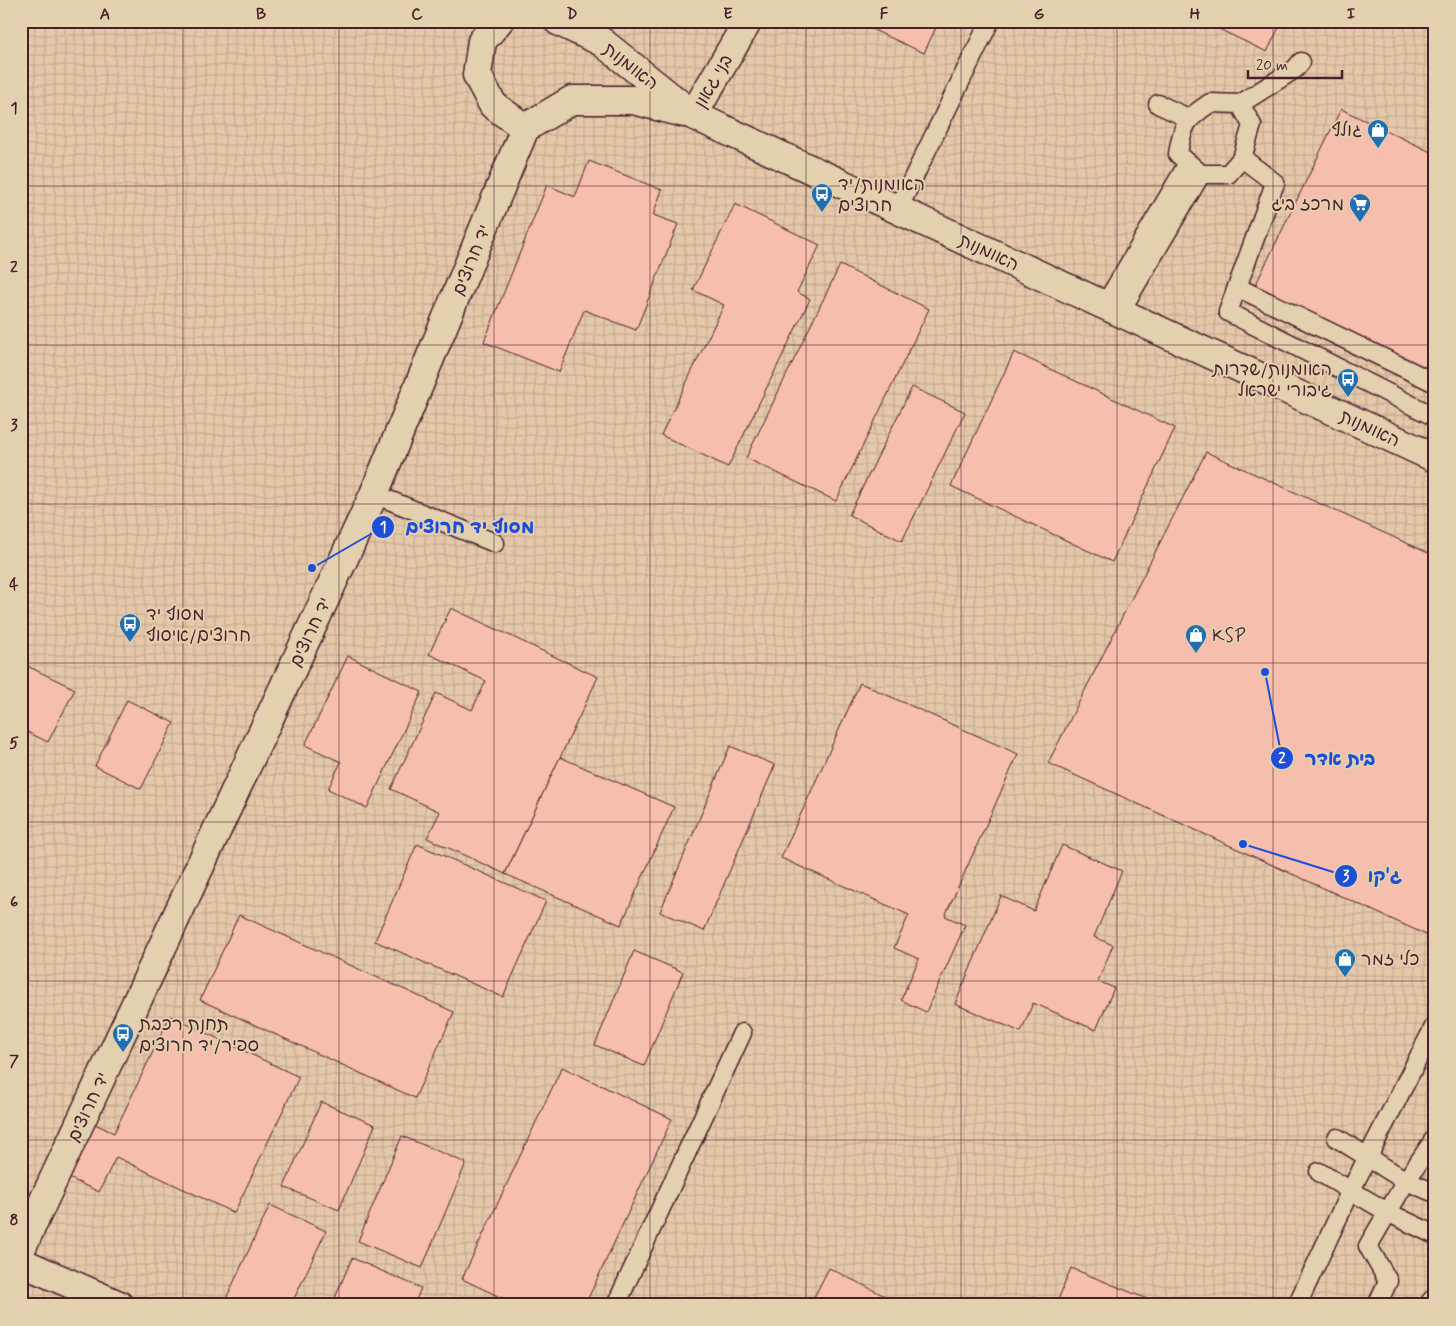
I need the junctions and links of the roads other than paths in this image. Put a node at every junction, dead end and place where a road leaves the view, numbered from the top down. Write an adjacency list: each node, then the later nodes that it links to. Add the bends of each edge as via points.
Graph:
1 (499, 21): 10 (street, via 482,41 477,75 493,106)
2 (558, 21): 8 (street, האומנות, via 602,42)
3 (748, 21): 8 (street, בני גאון)
4 (990, 21): 13 (lane)
5 (1301, 62): 7 (lane, via 1295,70)
6 (1158, 104): 9 (lane)
7 (1240, 104): 9 (lane, via 1210,103); 11 (lane, via 1252,125)
8 (693, 115): 10 (street, via 633,100 572,100); 13 (street, האומנות)
9 (1188, 118): 12 (lane, via 1178,154)
10 (525, 128): 19 (street, יד חרוצים)
11 (1242, 158): 12 (lane, via 1228,174); 14 (lane, via 1276,183)
12 (1194, 168): 15 (lane)
13 (898, 209): 15 (street, האומנות)
14 (1237, 287): 16 (lane); 17 (lane, via 1228,312)
15 (1113, 309): 18 (street, האומנות)
16 (1435, 383)
17 (1435, 416)
18 (1435, 458)
19 (374, 494): 20 (lane); 32 (street, יד חרוצים)
20 (495, 543)
21 (1435, 1025): 25 (lane)
22 (742, 1033): 35 (lane)
23 (1337, 1138): 25 (lane)
24 (1435, 1138): 27 (lane)
25 (1369, 1158): 27 (lane); 28 (lane)
26 (1319, 1172): 28 (lane)
27 (1406, 1181): 29 (lane); 30 (lane)
28 (1351, 1190): 30 (lane); 36 (lane)
29 (1435, 1193)
30 (1389, 1212): 31 (lane); 37 (lane, via 1368,1246 1388,1281)
31 (1435, 1235)
32 (21, 1249)
33 (21, 1262): 34 (street)
34 (119, 1305)
35 (616, 1305)
36 (1297, 1305)
37 (1377, 1305)

